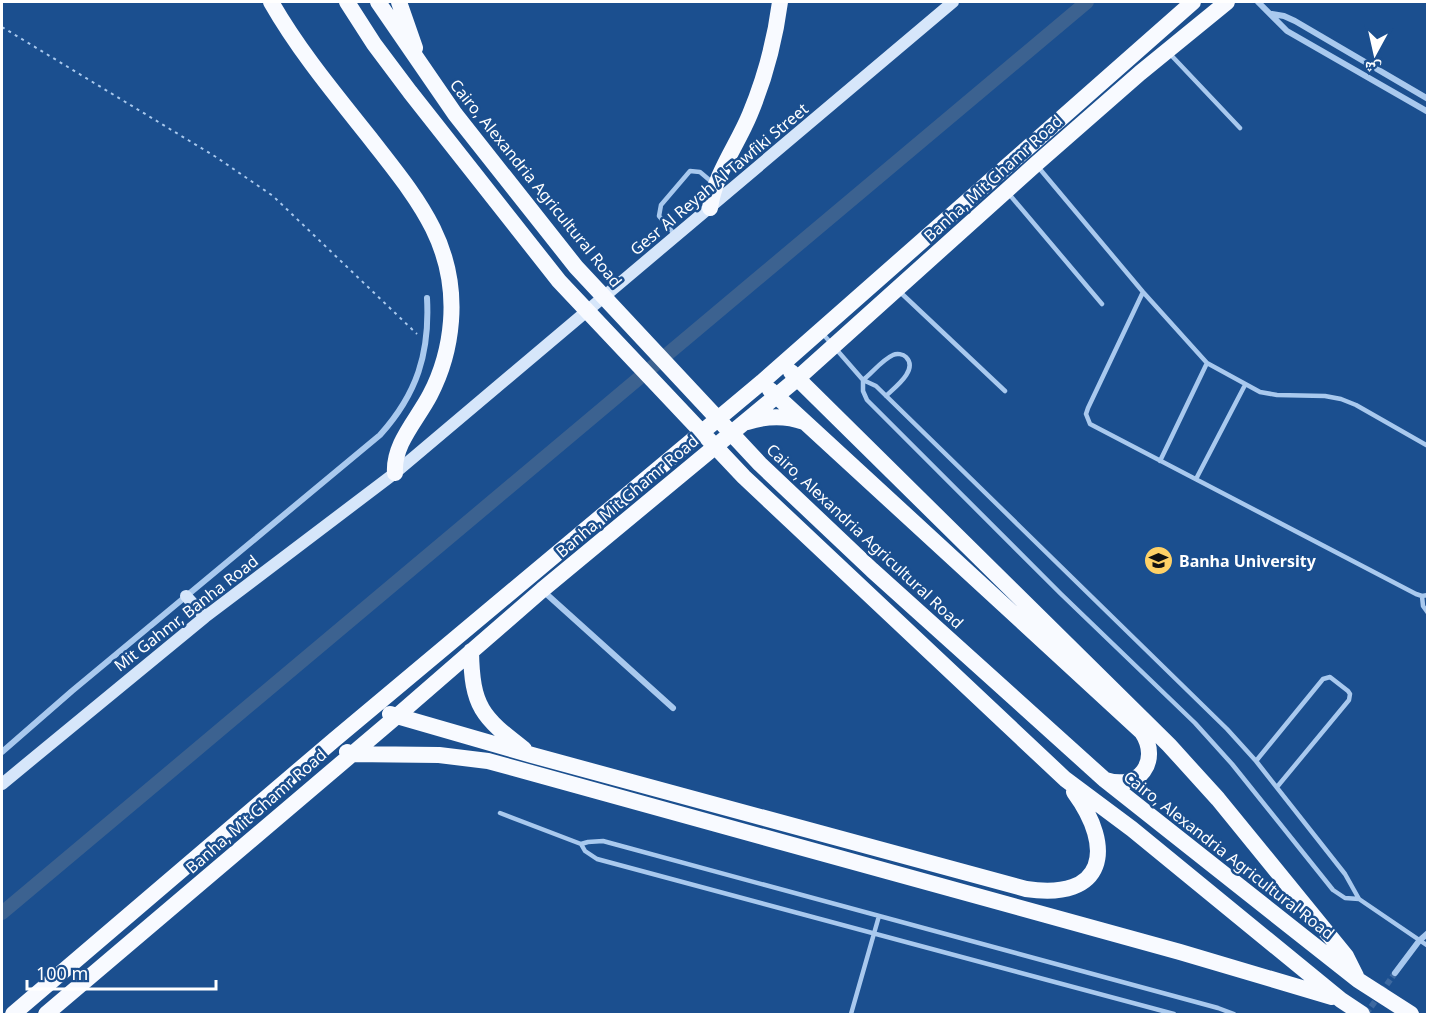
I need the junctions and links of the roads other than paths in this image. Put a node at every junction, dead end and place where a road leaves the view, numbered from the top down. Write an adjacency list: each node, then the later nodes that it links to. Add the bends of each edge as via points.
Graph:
1 (271, 2): 40 (highway, via 300,48 415,196 434,228 446,263 451,300 446,351 429,398 395,457)
2 (347, 2): 56 (highway, via 410,92 559,281 744,477)
3 (378, 2): 12 (highway, Cairo, Alexandria Agricultural Road)
4 (399, 2): 12 (highway)
5 (780, 2): 17 (highway, via 759,92)
6 (953, 2): 17 (main road, Gesr Al Reyah Al Tawfiki Street)
7 (1193, 2): 25 (highway, Banha, Mit Ghamr Road)
8 (1227, 2): 11 (highway, Banha, Mit Ghamr Road)
9 (1258, 2): 10 (street)
10 (1272, 14): 13 (street, via 1295,21); 14 (street, via 1287,31)
11 (1167, 51): 15 (lane); 16 (highway, Banha, Mit Ghamr Road)
12 (422, 68): 57 (highway, Cairo, Alexandria Agricultural Road, via 576,267 760,464)
13 (1428, 99)
14 (1428, 112)
15 (1240, 128)
16 (1036, 164): 18 (highway, Banha, Mit Ghamr Road); 22 (lane)
17 (720, 190): 19 (highway); 20 (lane, via 700,172 690,171 661,205 659,216)
18 (1006, 190): 21 (highway, Banha, Mit Ghamr Road); 24 (lane)
19 (710, 208): 20 (main road, Gesr Al Reyah Al Tawfiki Street)
20 (676, 237): 40 (main road, Gesr Al Reyah Al Tawfiki Street)
21 (897, 288): 26 (highway, Banha, Mit Ghamr Road); 33 (lane)
22 (1143, 292): 28 (lane); 39 (lane, via 1086,414 1090,424)
23 (427, 298): 43 (street, via 426,344 419,372 406,399 380,435)
24 (1102, 304)
25 (820, 331): 26 (lane); 27 (highway, Banha, Mit Ghamr Road)
26 (834, 346): 29 (highway, Banha, Mit Ghamr Road); 30 (lane)
27 (783, 363): 29 (highway); 31 (highway, Banha, Mit Ghamr Road)
28 (1207, 363): 32 (lane); 39 (lane)
29 (798, 378): 34 (highway, Banha, Mit Ghamr Road); 71 (highway, via 1194,772 1346,956)
30 (863, 380): 35 (lane); 35 (lane, via 894,354 906,357 910,369 907,375); 62 (lane, via 867,400 1214,743 1333,890 1345,898)
31 (762, 382): 34 (highway); 49 (highway, Banha, Mit Ghamr Road)
32 (1245, 385): 38 (lane, via 1277,395 1341,399); 41 (lane)
33 (1005, 391)
34 (777, 395): 36 (highway, Banha, Mit Ghamr Road); 37 (highway)
35 (886, 396): 55 (lane)
36 (743, 423): 37 (highway, via 777,417); 42 (highway, Banha, Mit Ghamr Road)
37 (811, 425): 57 (highway, via 1142,732 1150,749 1140,775 1124,783)
38 (1428, 446)
39 (1160, 461): 41 (lane)
40 (395, 473): 46 (main road, Mit Gahmr, Banha Road)
41 (1196, 479): 44 (lane)
42 (542, 590): 47 (highway, Banha, Mit Ghamr Road); 48 (street)
43 (186, 596): 46 (main road); 52 (street)
44 (1425, 596): 45 (lane, via 1423,606)
45 (1428, 613)
46 (205, 617): 58 (main road, Mit Gahmr, Banha Road)
47 (471, 651): 50 (highway, Banha, Mit Ghamr Road); 54 (highway, via 471,679 480,707 499,731)
48 (673, 708)
49 (371, 709): 50 (highway); 51 (highway, Banha, Mit Ghamr Road)
50 (397, 716): 53 (highway, Banha, Mit Ghamr Road); 54 (highway)
51 (334, 740): 53 (highway); 63 (highway, Banha, Mit Ghamr Road)
52 (2, 752)
53 (350, 754): 65 (highway, Banha, Mit Ghamr Road); 72 (highway, via 439,755 488,761)
54 (532, 755): 56 (highway, via 1046,892 1072,889 1086,880 1098,856 1096,831 1088,810)
55 (1256, 761): 59 (lane); 59 (lane, via 1323,680 1330,677 1348,691 1349,700)
56 (1065, 779): 72 (highway)
57 (1105, 780): 71 (highway, Cairo, Alexandria Agricultural Road)
58 (2, 784)
59 (1277, 787): 62 (lane, via 1345,874)
60 (500, 813): 61 (lane)
61 (581, 844): 64 (lane, via 603,841); 67 (lane, via 597,859)
62 (1359, 899): 68 (lane)
63 (140, 906): 65 (highway); 74 (highway, Banha, Mit Ghamr Road)
64 (879, 916): 67 (lane); 73 (lane)
65 (154, 923): 75 (highway, Banha, Mit Ghamr Road)
66 (1428, 933): 68 (street)
67 (874, 934): 76 (lane); 77 (lane)
68 (1419, 941): 69 (lane); 70 (street)
69 (1428, 945)
70 (1395, 973)
71 (1358, 980): 81 (highway, Cairo, Alexandria Agricultural Road)
72 (1341, 1000): 80 (highway)
73 (1218, 1008): 78 (lane); 79 (lane)
74 (14, 1014)
75 (46, 1014)
76 (850, 1014)
77 (1174, 1014)
78 (1216, 1014)
79 (1234, 1014)
80 (1362, 1014)
81 (1411, 1014)

